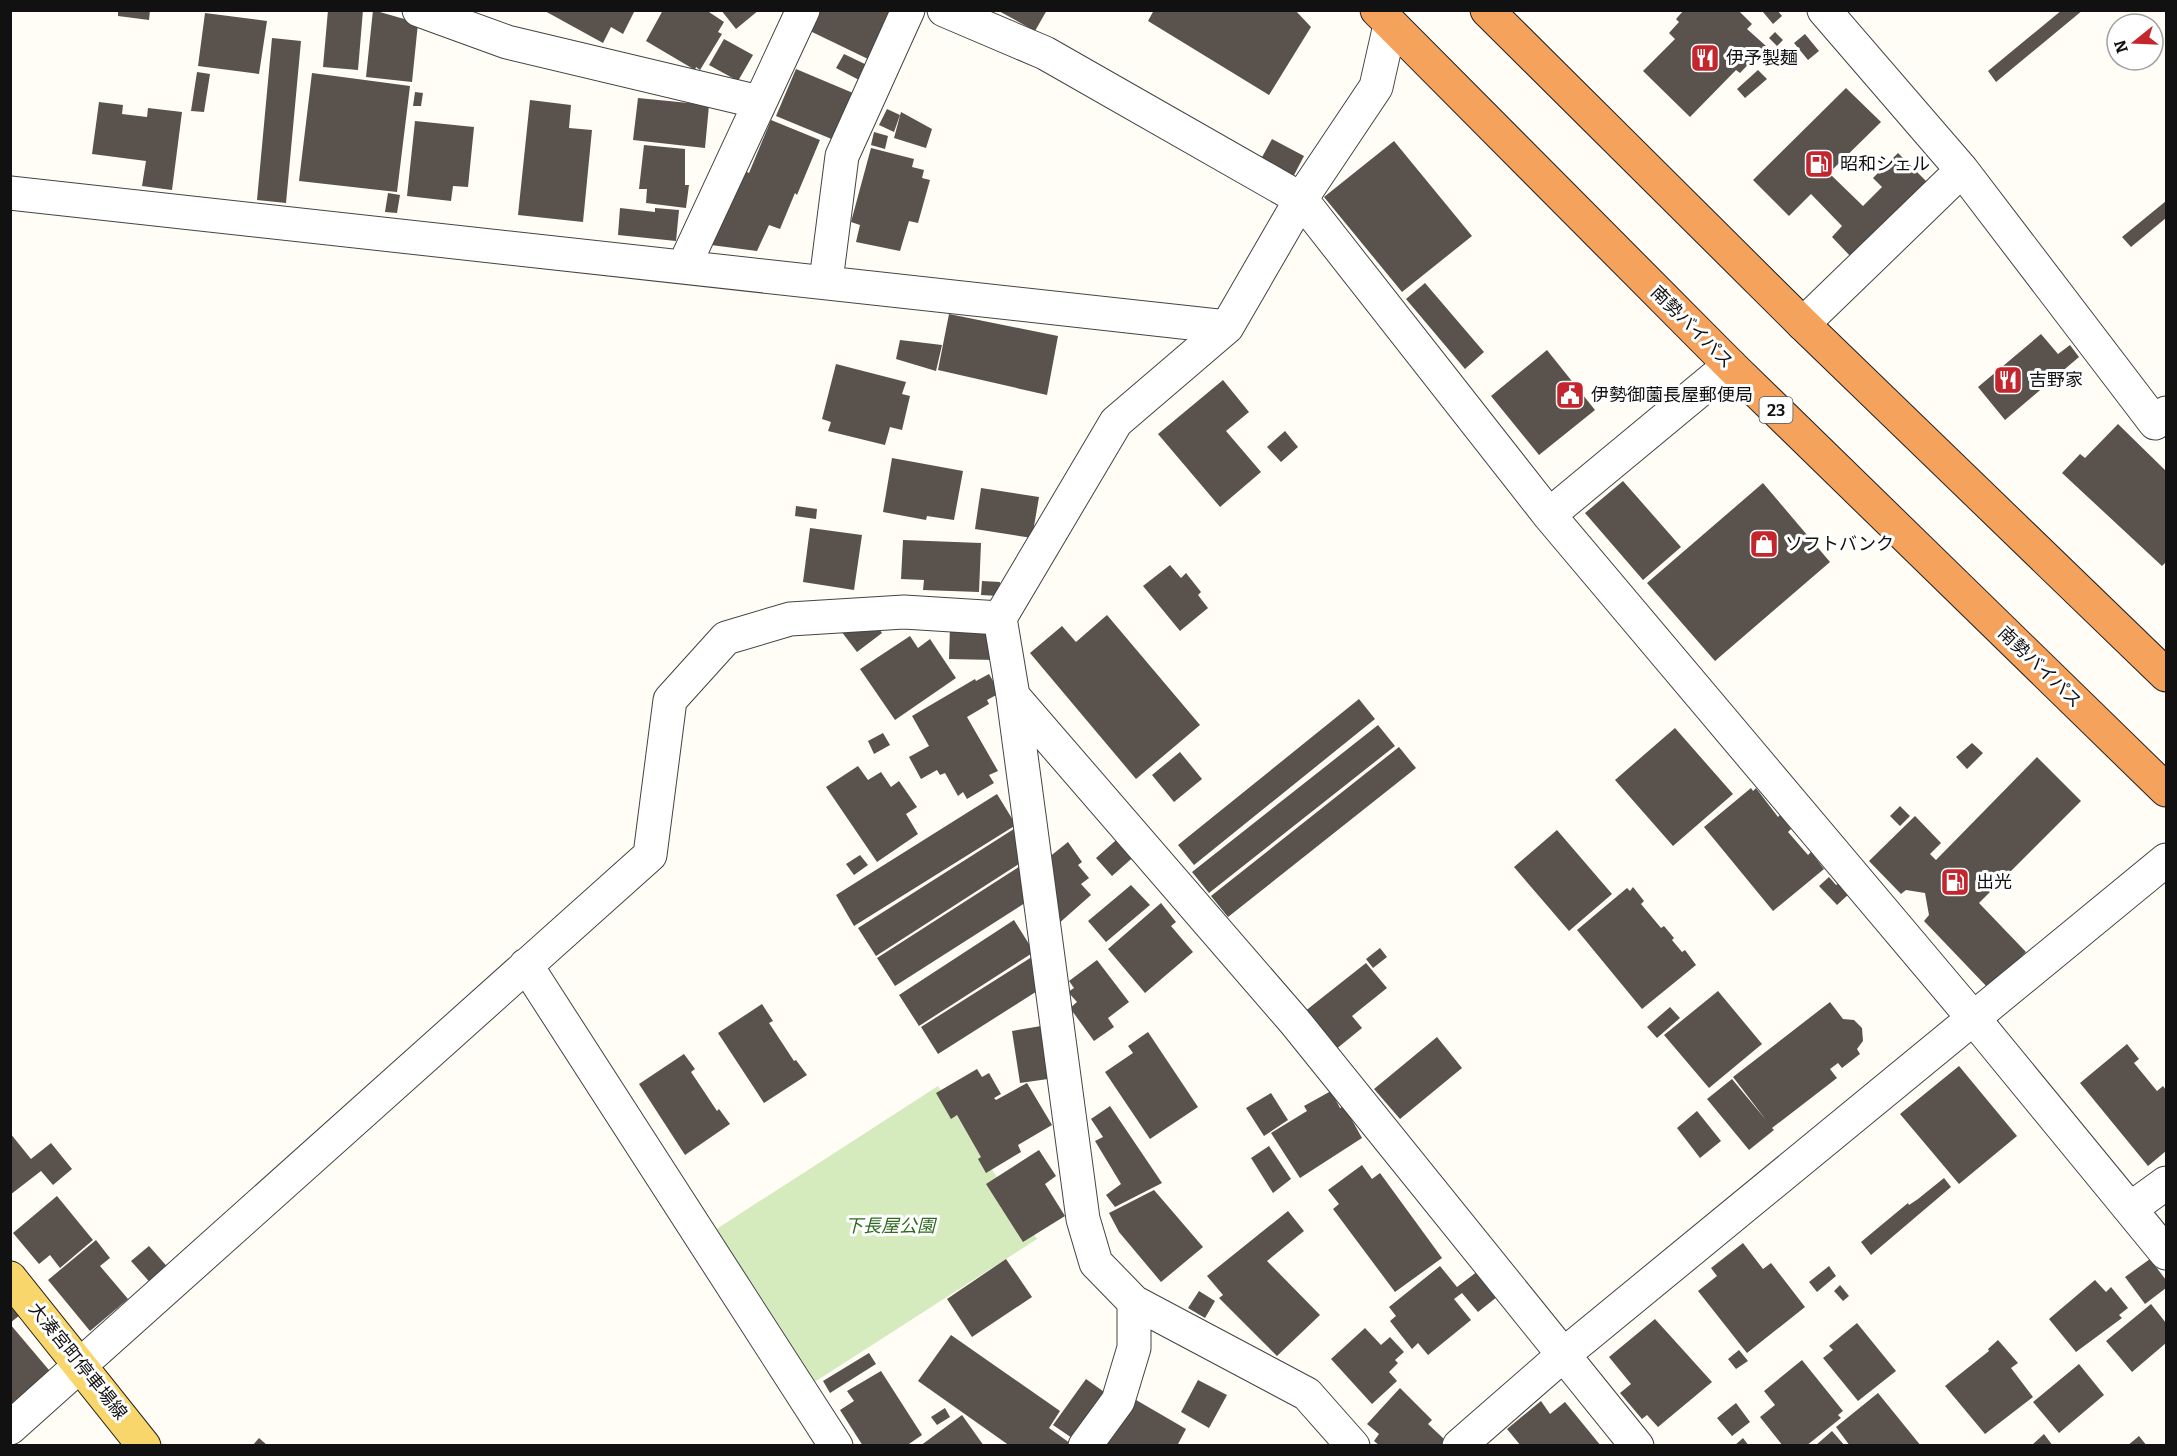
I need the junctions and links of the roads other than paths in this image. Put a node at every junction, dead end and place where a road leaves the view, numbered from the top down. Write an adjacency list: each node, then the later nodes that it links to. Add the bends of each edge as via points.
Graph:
1 (419, 10): 8 (street, via 507,42)
2 (803, 10): 8 (street)
3 (908, 10): 13 (street, via 842,156)
4 (944, 10): 11 (street, via 1045,53)
5 (1487, 10): 14 (highway)
6 (1824, 10): 9 (street)
7 (1384, 18): 11 (street, via 1376,87); 16 (highway, 南勢バイパス / 23)
8 (759, 102): 12 (street)
9 (1962, 170): 14 (street); 17 (street, via 2155,423)
10 (10, 193): 12 (street)
11 (1301, 199): 15 (street); 18 (street)
12 (684, 266): 13 (street)
13 (826, 281): 15 (street)
14 (1803, 324): 20 (highway)
15 (1227, 327): 19 (street, via 1116,422)
16 (1730, 365): 18 (street); 22 (highway, 南勢バイパス / 23)
17 (2166, 413)
18 (1549, 515): 25 (street)
19 (1000, 618): 21 (street); 24 (street, via 904,612 790,619 726,638 670,700 650,855)
20 (2166, 675)
21 (1013, 696): 30 (street, via 1083,1219 1096,1263); 31 (street, via 1294,1022)
22 (2166, 790)
23 (2166, 860): 25 (street)
24 (526, 966): 32 (street); 35 (street)
25 (1974, 1018): 27 (street); 31 (street)
26 (2166, 1182): 27 (street)
27 (2130, 1209): 28 (street)
28 (2166, 1253)
29 (10, 1278): 32 (main road, 大湊宮町停車場線)
30 (1134, 1302): 36 (street, via 1134,1348 1118,1401); 37 (street, via 1307,1394)
31 (1562, 1356): 38 (street); 39 (street)
32 (80, 1366): 33 (street); 34 (main road, 大湊宮町停車場線)
33 (10, 1428)
34 (144, 1446)
35 (836, 1446)
36 (1085, 1446)
37 (1353, 1446)
38 (1459, 1446)
39 (1637, 1446)

